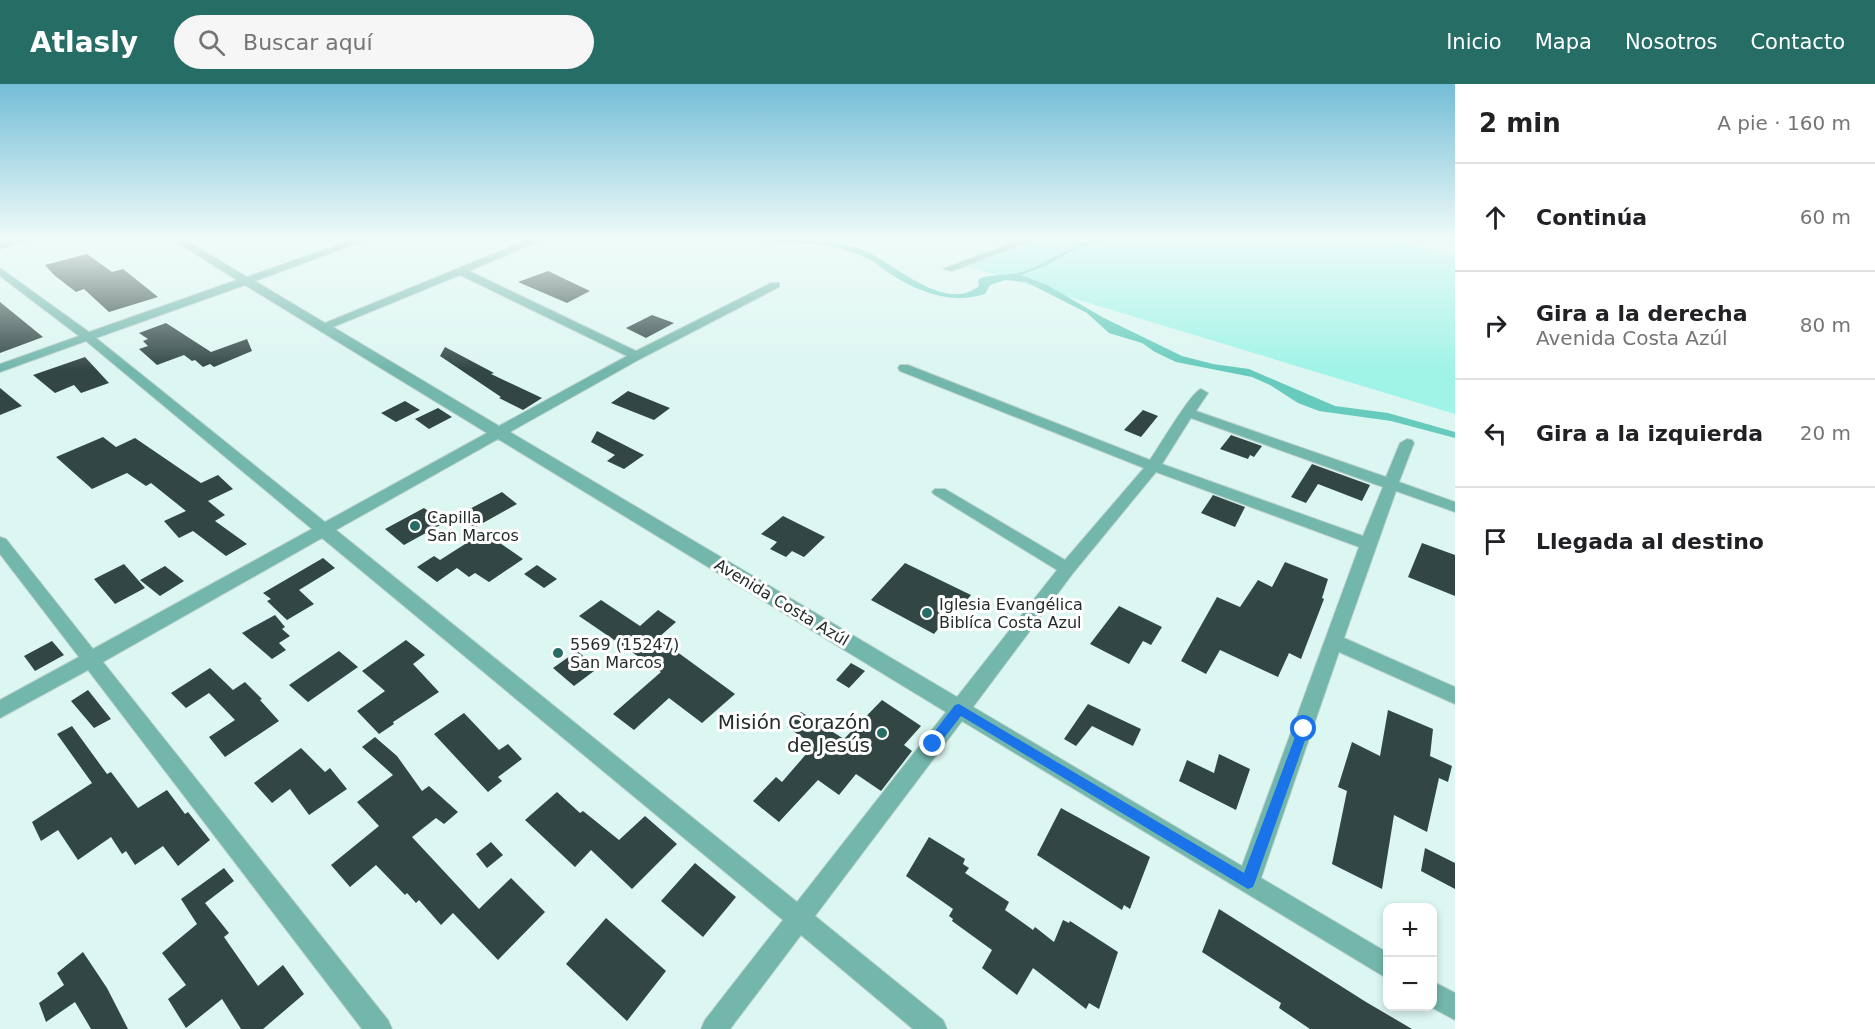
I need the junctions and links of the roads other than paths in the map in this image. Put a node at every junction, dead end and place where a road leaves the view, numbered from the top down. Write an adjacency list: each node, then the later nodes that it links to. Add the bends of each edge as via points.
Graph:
1 (15, 282): 8 (street)
2 (242, 282): 8 (street)
3 (247, 282): 7 (street, Avenida Costa Azúl)
4 (434, 282): 7 (street)
5 (484, 282): 9 (street)
6 (775, 285): 9 (street)
7 (324, 327): 14 (street, Avenida Costa Azúl)
8 (88, 337): 10 (street); 20 (street)
9 (636, 356): 14 (street)
10 (0, 368)
11 (904, 368): 16 (street)
12 (1201, 393): 13 (street)
13 (1187, 412): 16 (street); 17 (street)
14 (499, 432): 20 (street); 27 (street, Avenida Costa Azúl)
15 (1407, 443): 17 (street)
16 (1153, 466): 22 (street); 23 (street)
17 (1392, 485): 19 (street); 22 (street)
18 (939, 492): 23 (street)
19 (1455, 507)
20 (324, 530): 25 (street); 30 (street)
21 (0, 543): 25 (street)
22 (1368, 544): 24 (street)
23 (1067, 569): 27 (street)
24 (1335, 642): 26 (street); 29 (street)
25 (91, 659): 28 (street); 34 (street)
26 (1455, 696)
27 (959, 709): 29 (street, Avenida Costa Azúl); 30 (street)
28 (0, 710)
29 (1248, 882): 31 (street, Avenida Costa Azúl)
30 (799, 918): 35 (street); 36 (street)
31 (1383, 964)
32 (1437, 997): 33 (street)
33 (1455, 1007)
34 (379, 1029)
35 (714, 1029)
36 (934, 1029)

